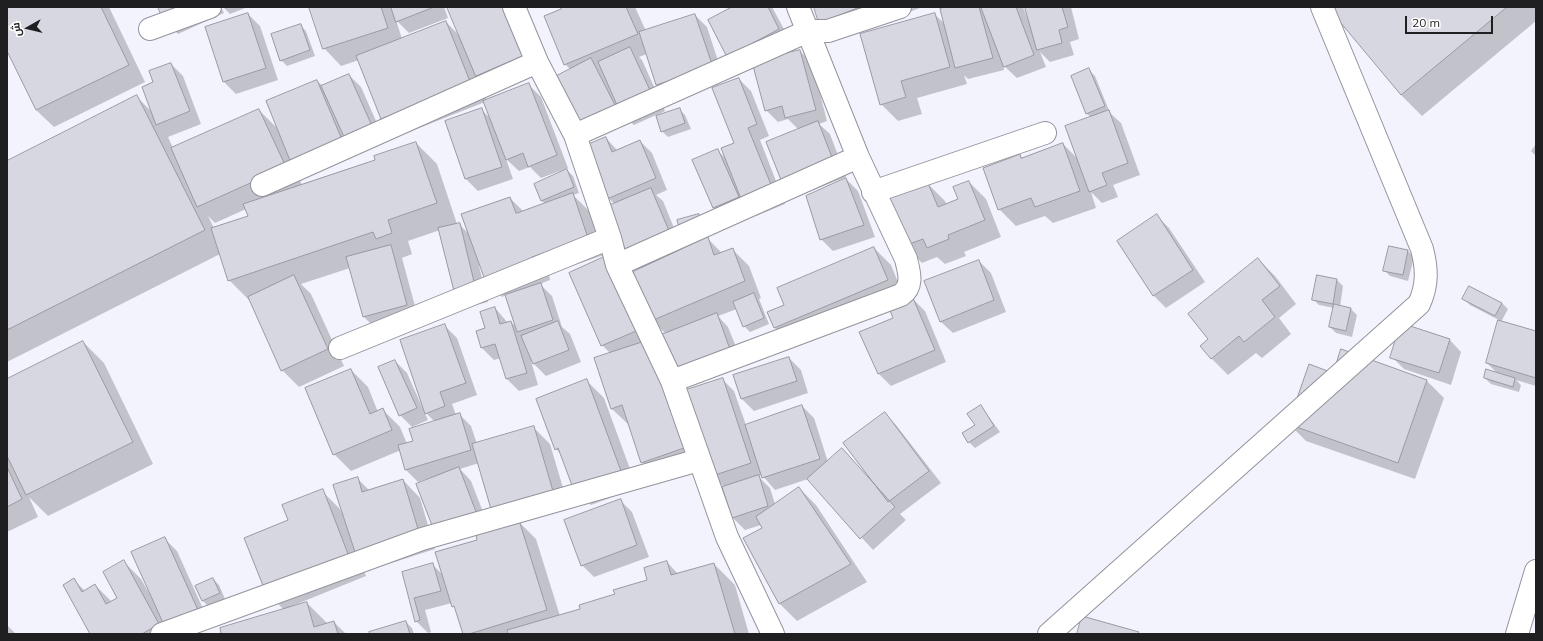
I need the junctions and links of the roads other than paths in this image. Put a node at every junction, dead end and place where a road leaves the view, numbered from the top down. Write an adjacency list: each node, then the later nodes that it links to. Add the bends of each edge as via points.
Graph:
1 (210, 7): 6 (street)
2 (514, 7): 8 (street)
3 (798, 7): 7 (street)
4 (900, 7): 7 (street, via 828,31)
5 (1322, 7): 22 (street, via 1422,249 1427,268 1425,292 1419,304)
6 (150, 30)
7 (808, 31): 10 (street); 11 (street)
8 (537, 62): 10 (street); 12 (street)
9 (1046, 133): 13 (street)
10 (575, 135): 14 (street)
11 (858, 157): 13 (street); 15 (street)
12 (262, 185)
13 (873, 192): 17 (street, via 906,259 910,273 907,291)
14 (610, 238): 15 (street); 16 (street)
15 (617, 265): 17 (street)
16 (340, 348)
17 (672, 381): 18 (street)
18 (699, 460): 20 (street, via 422,539); 21 (street, via 727,537)
19 (1536, 571): 23 (street)
20 (162, 634)
21 (773, 634)
22 (1049, 634)
23 (1517, 634)

